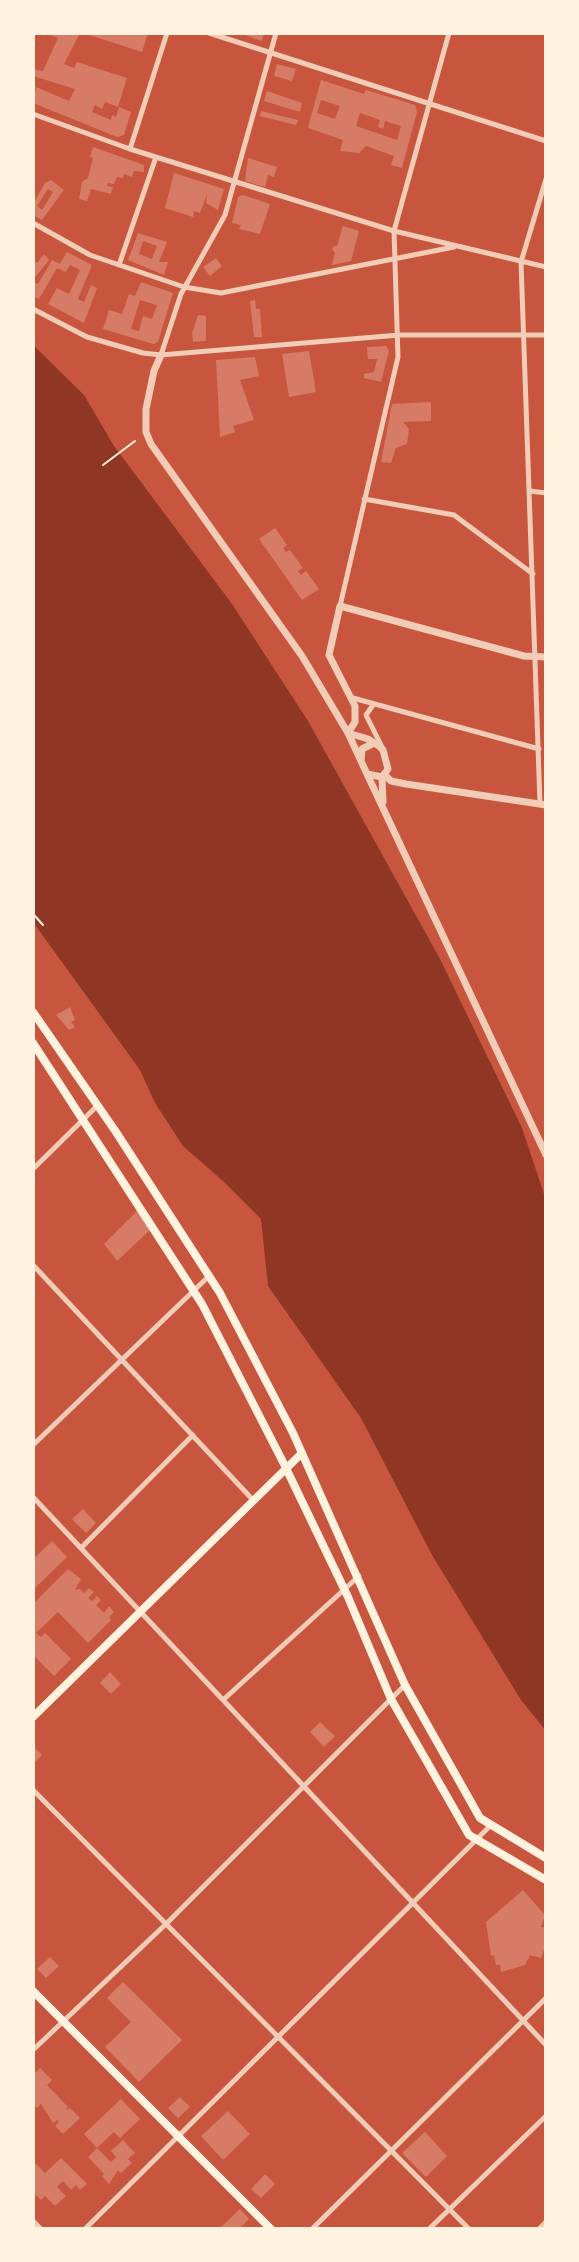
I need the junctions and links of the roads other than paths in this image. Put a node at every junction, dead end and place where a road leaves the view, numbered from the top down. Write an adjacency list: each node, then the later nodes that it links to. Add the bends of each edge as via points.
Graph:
1 (167, 33): 9 (street)
2 (209, 33): 5 (street)
3 (276, 33): 5 (street)
4 (449, 33): 6 (street)
5 (271, 54): 6 (street); 12 (street)
6 (428, 103): 8 (street); 14 (street)
7 (33, 114): 9 (street)
8 (546, 141)
9 (130, 149): 10 (street)
10 (156, 157): 12 (street); 18 (street)
11 (546, 179): 17 (street)
12 (234, 181): 14 (street); 20 (street, via 225,215)
13 (33, 223): 18 (street, via 90,255)
14 (394, 231): 15 (street); 16 (street)
15 (457, 247): 16 (street); 17 (street)
16 (394, 257): 20 (street, via 230,292); 22 (street)
17 (521, 262): 19 (street); 23 (street)
18 (119, 265): 20 (street)
19 (546, 267)
20 (184, 287): 25 (street)
21 (33, 309): 25 (street, via 87,337)
22 (399, 335): 23 (street); 25 (street); 28 (street, via 398,357)
23 (524, 335): 24 (street); 26 (street)
24 (546, 335)
25 (161, 355): 35 (street, via 146,409 150,444 302,656)
26 (530, 491): 27 (street); 29 (street)
27 (546, 493)
28 (364, 499): 29 (street, via 454,515); 30 (street)
29 (533, 574): 31 (street)
30 (340, 606): 31 (street); 33 (street, via 329,655)
31 (536, 657): 32 (street); 38 (street)
32 (546, 657)
33 (353, 698): 34 (street); 35 (street, via 356,716)
34 (373, 705): 37 (street, via 366,715); 38 (street)
35 (348, 733): 36 (street); 39 (street)
36 (374, 743): 37 (street); 39 (street, via 362,749)
37 (383, 750): 41 (street, via 388,765)
38 (539, 750): 42 (street)
39 (361, 761): 40 (street)
40 (367, 774): 41 (street); 43 (street)
41 (384, 776): 42 (street, via 391,781); 43 (street)
42 (543, 805)
43 (383, 806): 48 (street)
44 (33, 1012): 46 (main road)
45 (33, 1043): 47 (main road)
46 (98, 1105): 47 (street); 51 (main road)
47 (84, 1120): 49 (street); 52 (main road)
48 (546, 1155)
49 (33, 1169)
50 (33, 1265): 53 (street)
51 (209, 1276): 52 (street); 56 (main road, via 269,1382)
52 (194, 1291): 53 (street); 57 (main road)
53 (122, 1360): 54 (street); 55 (street)
54 (193, 1435): 59 (street); 60 (street)
55 (33, 1445)
56 (302, 1453): 57 (main road); 61 (main road)
57 (286, 1468): 59 (main road); 62 (main road)
58 (33, 1497): 60 (street)
59 (253, 1500): 63 (main road)
60 (81, 1548): 63 (street)
61 (359, 1576): 62 (street); 64 (main road)
62 (343, 1589): 65 (main road); 66 (street)
63 (139, 1612): 66 (street); 67 (main road)
64 (405, 1685): 65 (street); 70 (main road, via 480,1818)
65 (391, 1699): 68 (street); 71 (main road)
66 (223, 1700): 68 (street)
67 (33, 1717)
68 (304, 1787): 74 (street); 75 (street)
69 (33, 1790): 75 (street)
70 (491, 1825): 71 (street); 72 (main road)
71 (475, 1841): 73 (main road); 74 (street)
72 (546, 1858)
73 (546, 1880)
74 (411, 1903): 78 (street); 80 (street)
75 (167, 1923): 79 (street); 80 (street)
76 (33, 1991): 79 (main road)
77 (546, 1998): 78 (street)
78 (523, 2020): 81 (street); 85 (street)
79 (62, 2021): 82 (street); 84 (main road)
80 (279, 2036): 84 (street); 85 (street)
81 (546, 2045)
82 (33, 2050)
83 (546, 2116): 86 (street)
84 (179, 2136): 90 (street); 91 (main road)
85 (392, 2150): 86 (street); 92 (street)
86 (450, 2209): 93 (street); 94 (street)
87 (33, 2221): 89 (street)
88 (546, 2222): 95 (street)
89 (41, 2229)
90 (85, 2229)
91 (271, 2229)
92 (313, 2229)
93 (429, 2229)
94 (469, 2229)
95 (539, 2229)

